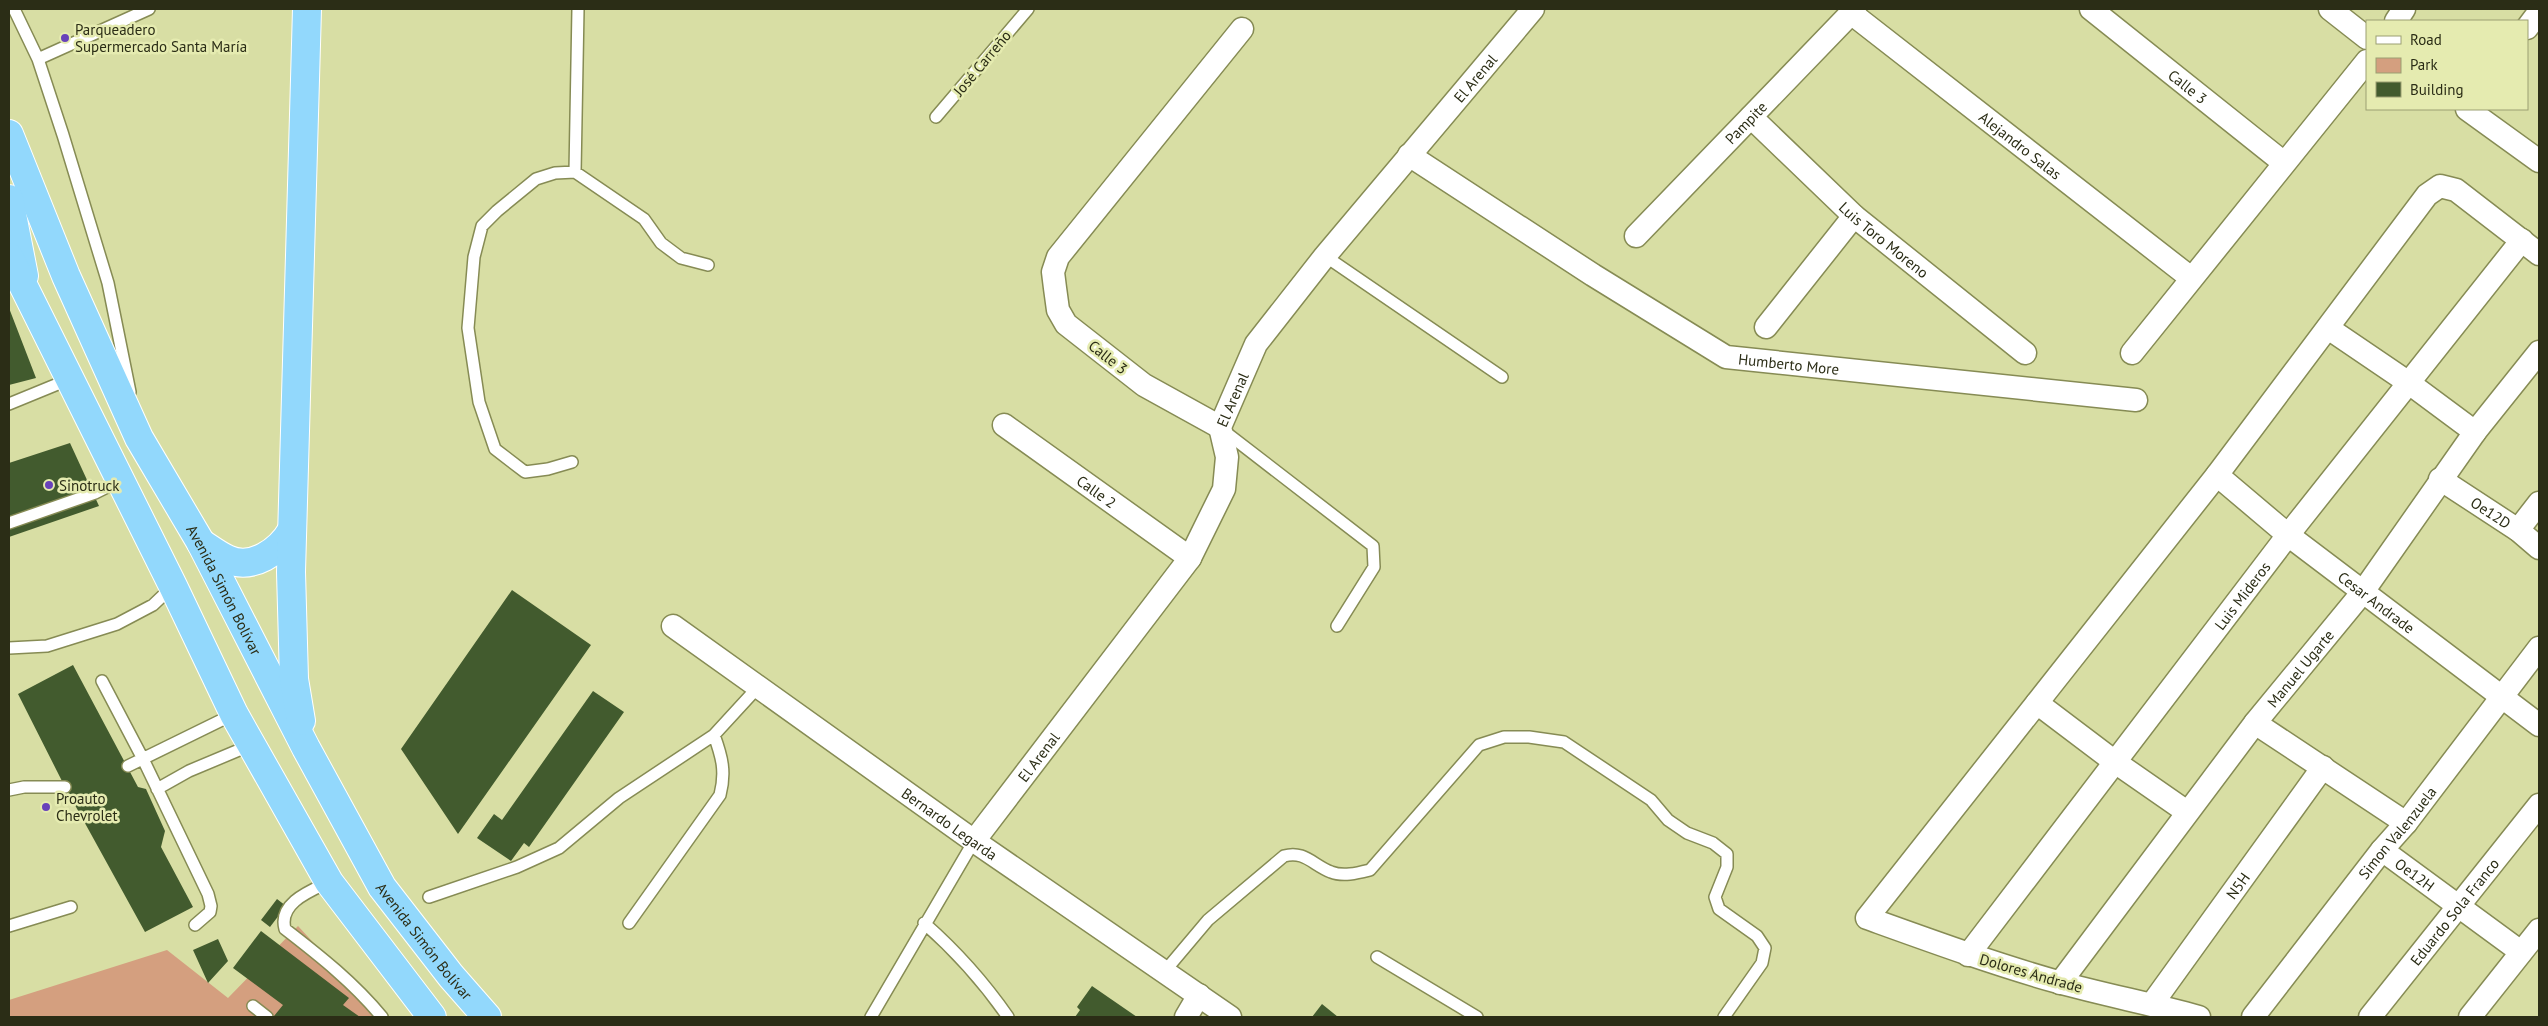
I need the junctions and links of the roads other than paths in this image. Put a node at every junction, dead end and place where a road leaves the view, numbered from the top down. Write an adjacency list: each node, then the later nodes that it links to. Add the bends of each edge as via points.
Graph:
1 (149, 9): 16 (lane)
2 (308, 9): 55 (highway)
3 (578, 9): 25 (lane)
4 (1028, 9): 20 (lane, José Carreño)
5 (1533, 9): 22 (street, El Arenal)
6 (2091, 9): 24 (street, Calle 3)
7 (2330, 9): 15 (street)
8 (2404, 9): 12 (street)
9 (19, 10): 16 (lane)
10 (1853, 11): 19 (street, Pampite); 33 (street, Alejandro Salas)
11 (2539, 12): 13 (street)
12 (2397, 20)
13 (2528, 27)
14 (1242, 29): 46 (street, Calle 3, via 1058,257 1053,272 1058,310 1066,324 1144,385)
15 (2366, 37)
16 (38, 60): 48 (lane, via 64,134 108,283)
17 (2366, 62): 24 (street)
18 (2469, 110): 23 (street)
19 (1751, 116): 27 (street, Luis Toro Moreno); 28 (street, Pampite)
20 (936, 117)
21 (9, 134): 48 (highway, Avenida Simón Bolívar, via 66,276)
22 (1409, 155): 30 (street, El Arenal); 43 (street, Humberto More, via 1726,357)
23 (2539, 161)
24 (2284, 163): 33 (street)
25 (575, 172): 32 (lane, via 644,219 660,242 681,258); 49 (lane, via 555,173 536,179 482,226 474,257 468,328 479,402 495,449 525,472)
26 (9, 199): 34 (highway)
27 (1854, 216): 35 (street); 38 (street, Luis Toro Moreno)
28 (1636, 236)
29 (2531, 247): 36 (street, via 2469,198 2440,186 2427,195); 42 (street, Luis Mideros)
30 (1325, 256): 40 (lane); 46 (street, El Arenal, via 1256,344)
31 (9, 257): 34 (highway)
32 (708, 265)
33 (2191, 278): 39 (street)
34 (26, 288): 41 (highway)
35 (1766, 327)
36 (2328, 328): 42 (street); 50 (street)
37 (2539, 352): 47 (street, Manuel Ugarte)
38 (2025, 353)
39 (2132, 353)
40 (1502, 376)
41 (70, 379): 44 (lane); 51 (highway)
42 (2409, 383): 47 (street); 57 (street, Luis Mideros)
43 (2136, 400)
44 (9, 404)
45 (1004, 425): 60 (street, Calle 2)
46 (1220, 427): 60 (street, El Arenal, via 1227,458 1224,489); 64 (lane, Calle 3, via 1373,546 1374,567)
47 (2475, 432): 52 (street, Manuel Ugarte)
48 (139, 438): 58 (highway, Avenida Simón Bolívar)
49 (572, 462)
50 (2218, 475): 57 (street, Cesar Andrade); 70 (street)
51 (121, 480): 54 (lane); 61 (highway)
52 (2440, 480): 56 (street, Oe12D); 62 (street, Manuel Ugarte)
53 (2539, 503): 56 (street)
54 (9, 523)
55 (292, 530): 58 (highway, via 279,548 250,561 228,560); 76 (highway, via 294,679)
56 (2518, 530): 59 (street, Oe12D)
57 (2288, 535): 62 (street, Cesar Andrade); 78 (street, Luis Mideros)
58 (201, 542): 76 (highway, Avenida Simón Bolívar)
59 (2539, 548)
60 (1190, 558): 87 (street, El Arenal)
61 (173, 586): 65 (lane, via 153,605 117,624 47,646); 71 (highway)
62 (2362, 593): 69 (street, Cesar Andrade); 72 (street, Manuel Ugarte)
63 (673, 626): 68 (street, Bernardo Legarda)
64 (1337, 626)
65 (9, 648)
66 (2539, 648): 69 (street, Simon Valenzuela)
67 (102, 681): 77 (lane)
68 (759, 686): 74 (lane); 87 (street, Bernardo Legarda)
69 (2503, 696): 73 (street, Cesar Andrade); 86 (street, Simon Valenzuela)
70 (2037, 703): 78 (street); 99 (street, Dolores Andrade, via 1867,918)
71 (234, 714): 75 (highway); 77 (lane)
72 (2255, 723): 80 (street); 85 (street, Manuel Ugarte)
73 (2539, 725)
74 (714, 735): 90 (lane, via 619,798 559,848 516,867); 93 (lane, via 723,760 724,778 720,795)
75 (251, 745): 82 (lane, via 189,771); 89 (highway)
76 (306, 748): 109 (highway, Avenida Simón Bolívar, via 382,887)
77 (143, 759): 79 (lane); 82 (lane)
78 (2115, 762): 85 (street); 99 (street, Luis Mideros)
79 (128, 766)
80 (2323, 767): 86 (street); 104 (street, N5H)
81 (64, 787): 83 (lane)
82 (157, 789): 95 (lane, via 210,900 210,912)
83 (9, 790)
84 (2539, 805): 91 (street, Eduardo Sola Franco)
85 (2187, 812): 102 (street, Manuel Ugarte)
86 (2406, 823): 88 (street, Simon Valenzuela)
87 (974, 841): 94 (lane); 101 (street, Bernardo Legarda)
88 (2382, 850): 91 (street, Oe12H); 117 (street, Simon Valenzuela)
89 (329, 882): 107 (lane, via 304,894 290,907 284,915 285,929 320,956); 108 (highway)
90 (429, 897)
91 (2458, 906): 98 (street, Oe12H); 118 (street, Eduardo Sola Franco)
92 (71, 907): 96 (lane)
93 (629, 924)
94 (924, 924): 110 (lane); 111 (lane, via 954,949 984,982)
95 (195, 925)
96 (9, 926)
97 (2539, 930): 98 (street)
98 (2521, 952): 119 (street)
99 (1968, 955): 102 (street, Dolores Andrade)
100 (1377, 957): 114 (lane)
101 (1166, 971): 103 (street, Bernardo Legarda); 115 (lane, via 1208,920 1284,856 1304,856 1339,874 1370,870 1480,745 1504,737 1529,737 1564,742 1651,800 1668,820 1687,833 1713,843 1727,854 1727,867 1715,897 1719,910 1757,936 1765,948 1762,963)
102 (2060, 983): 104 (street, Dolores Andrade)
103 (1198, 995): 112 (street); 113 (street, Bernardo Legarda)
104 (2152, 1004): 116 (street, Dolores Andrade)
105 (253, 1006): 106 (lane)
106 (267, 1017)
107 (382, 1017)
108 (432, 1017)
109 (487, 1017)
110 (871, 1017)
111 (1008, 1017)
112 (1186, 1017)
113 (1230, 1017)
114 (1477, 1017)
115 (1724, 1017)
116 (2199, 1017)
117 (2253, 1017)
118 (2370, 1017)
119 (2470, 1017)

